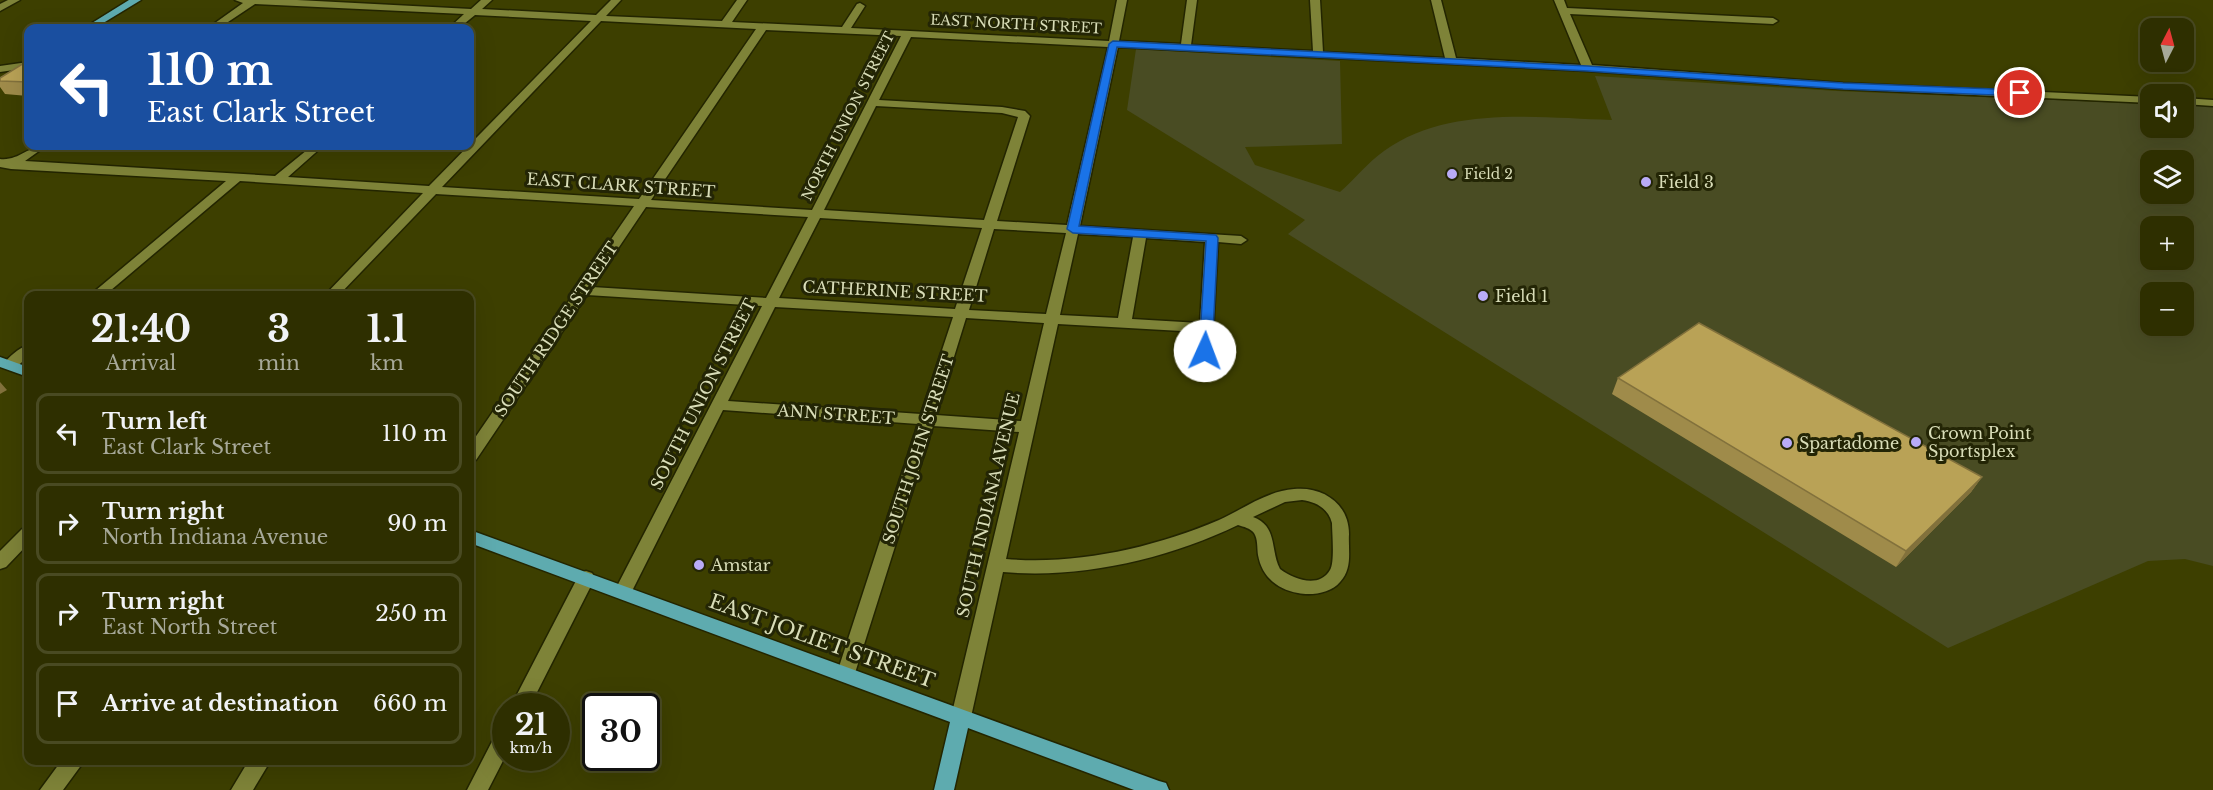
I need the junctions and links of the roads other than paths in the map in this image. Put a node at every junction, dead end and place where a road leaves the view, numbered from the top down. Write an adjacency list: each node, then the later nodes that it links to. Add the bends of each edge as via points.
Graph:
1 (15, 0): 15 (street)
2 (136, 0): 20 (main road)
3 (240, 0): 4 (street, EAST NORTH STREET)
4 (254, 0): 13 (street, EAST NORTH STREET); 21 (street)
5 (487, 0): 16 (street)
6 (616, 0): 18 (street)
7 (742, 0): 23 (street)
8 (1122, 0): 27 (street, SOUTH INDIANA AVENUE)
9 (1192, 0): 28 (street)
10 (1315, 0): 29 (street)
11 (1436, 0): 30 (street)
12 (1559, 0): 17 (street)
13 (351, 3): 16 (street, EAST NORTH STREET)
14 (860, 6): 25 (street)
15 (0, 8)
16 (474, 11): 18 (street, EAST NORTH STREET); 22 (street)
17 (1564, 11): 19 (street); 32 (street)
18 (598, 18): 23 (street, EAST NORTH STREET); 40 (street)
19 (1773, 21)
20 (96, 24)
21 (219, 24)
22 (459, 24)
23 (725, 24): 24 (street, EAST NORTH STREET)
24 (763, 26): 25 (street, EAST NORTH STREET); 49 (street, SOUTH RIDGE STREET)
25 (845, 30): 26 (street, EAST NORTH STREET)
26 (908, 33): 27 (street, EAST NORTH STREET); 38 (street, NORTH UNION STREET)
27 (1113, 44): 28 (street, EAST NORTH STREET); 52 (street, SOUTH INDIANA AVENUE)
28 (1186, 48): 29 (street, EAST NORTH STREET)
29 (1318, 55): 30 (street, EAST NORTH STREET)
30 (1451, 61): 32 (street, EAST NORTH STREET)
31 (24, 66): 33 (street)
32 (1588, 68): 36 (street, EAST NORTH STREET, via 1831,85)
33 (0, 70): 34 (street)
34 (23, 73): 35 (main road)
35 (0, 83)
36 (2140, 99)
37 (2194, 102): 39 (street)
38 (873, 103): 50 (street, NORTH UNION STREET); 51 (street, SOUTH JOHN STREET, via 1024,116)
39 (2213, 103)
40 (474, 147)
41 (33, 150): 44 (street)
42 (313, 150): 47 (street)
43 (471, 150): 48 (street)
44 (7, 163): 45 (street); 46 (street, EAST CLARK STREET)
45 (0, 172)
46 (238, 177): 47 (street, EAST CLARK STREET); 56 (street)
47 (278, 180): 48 (street, EAST CLARK STREET)
48 (433, 189): 49 (street, EAST CLARK STREET); 57 (street)
49 (642, 202): 50 (street, EAST CLARK STREET); 58 (street, SOUTH RIDGE STREET)
50 (816, 213): 51 (street, EAST CLARK STREET); 59 (street, SOUTH UNION STREET)
51 (990, 224): 52 (street, EAST CLARK STREET); 60 (street, SOUTH JOHN STREET)
52 (1073, 229): 53 (street, EAST CLARK STREET); 61 (street, SOUTH INDIANA AVENUE)
53 (1140, 233): 54 (street, EAST CLARK STREET); 62 (street)
54 (1212, 238): 55 (street, EAST CLARK STREET); 63 (street)
55 (1241, 240)
56 (101, 291)
57 (335, 291)
58 (583, 291): 59 (street, CATHERINE STREET); 71 (street, SOUTH RIDGE STREET)
59 (771, 302): 60 (street, CATHERINE STREET); 68 (street, SOUTH UNION STREET)
60 (962, 313): 61 (street, CATHERINE STREET); 69 (street, SOUTH JOHN STREET)
61 (1052, 319): 62 (street, CATHERINE STREET); 70 (street, SOUTH INDIANA AVENUE)
62 (1124, 323): 63 (street, CATHERINE STREET)
63 (1205, 328): 64 (street)
64 (1205, 351)
65 (24, 352): 66 (street)
66 (5, 363): 67 (main road)
67 (24, 370)
68 (718, 405): 69 (street, ANN STREET); 78 (street, SOUTH UNION STREET)
69 (927, 420): 70 (street, ANN STREET); 79 (street, SOUTH JOHN STREET)
70 (1027, 427): 76 (street, SOUTH INDIANA AVENUE)
71 (474, 450)
72 (1236, 518): 72 (street, via 1297,493 1320,499 1337,512 1340,522 1340,569 1318,587 1282,581 1269,566 1258,526); 76 (street, via 1178,541 1117,558 1047,568)
73 (474, 537): 77 (main road, EAST JOLIET STREET)
74 (24, 538): 75 (street)
75 (0, 562)
76 (995, 565): 81 (street, SOUTH INDIANA AVENUE)
77 (586, 578): 78 (main road, EAST JOLIET STREET); 80 (street)
78 (622, 592): 79 (main road, EAST JOLIET STREET)
79 (846, 673): 81 (main road, EAST JOLIET STREET)
80 (527, 693)
81 (961, 717): 88 (main road, SOUTH INDIANA AVENUE); 89 (main road, EAST JOLIET STREET)
82 (492, 762): 87 (street)
83 (71, 765): 85 (street)
84 (258, 765): 86 (street)
85 (50, 790)
86 (241, 790)
87 (477, 790)
88 (944, 790)
89 (1159, 790)

